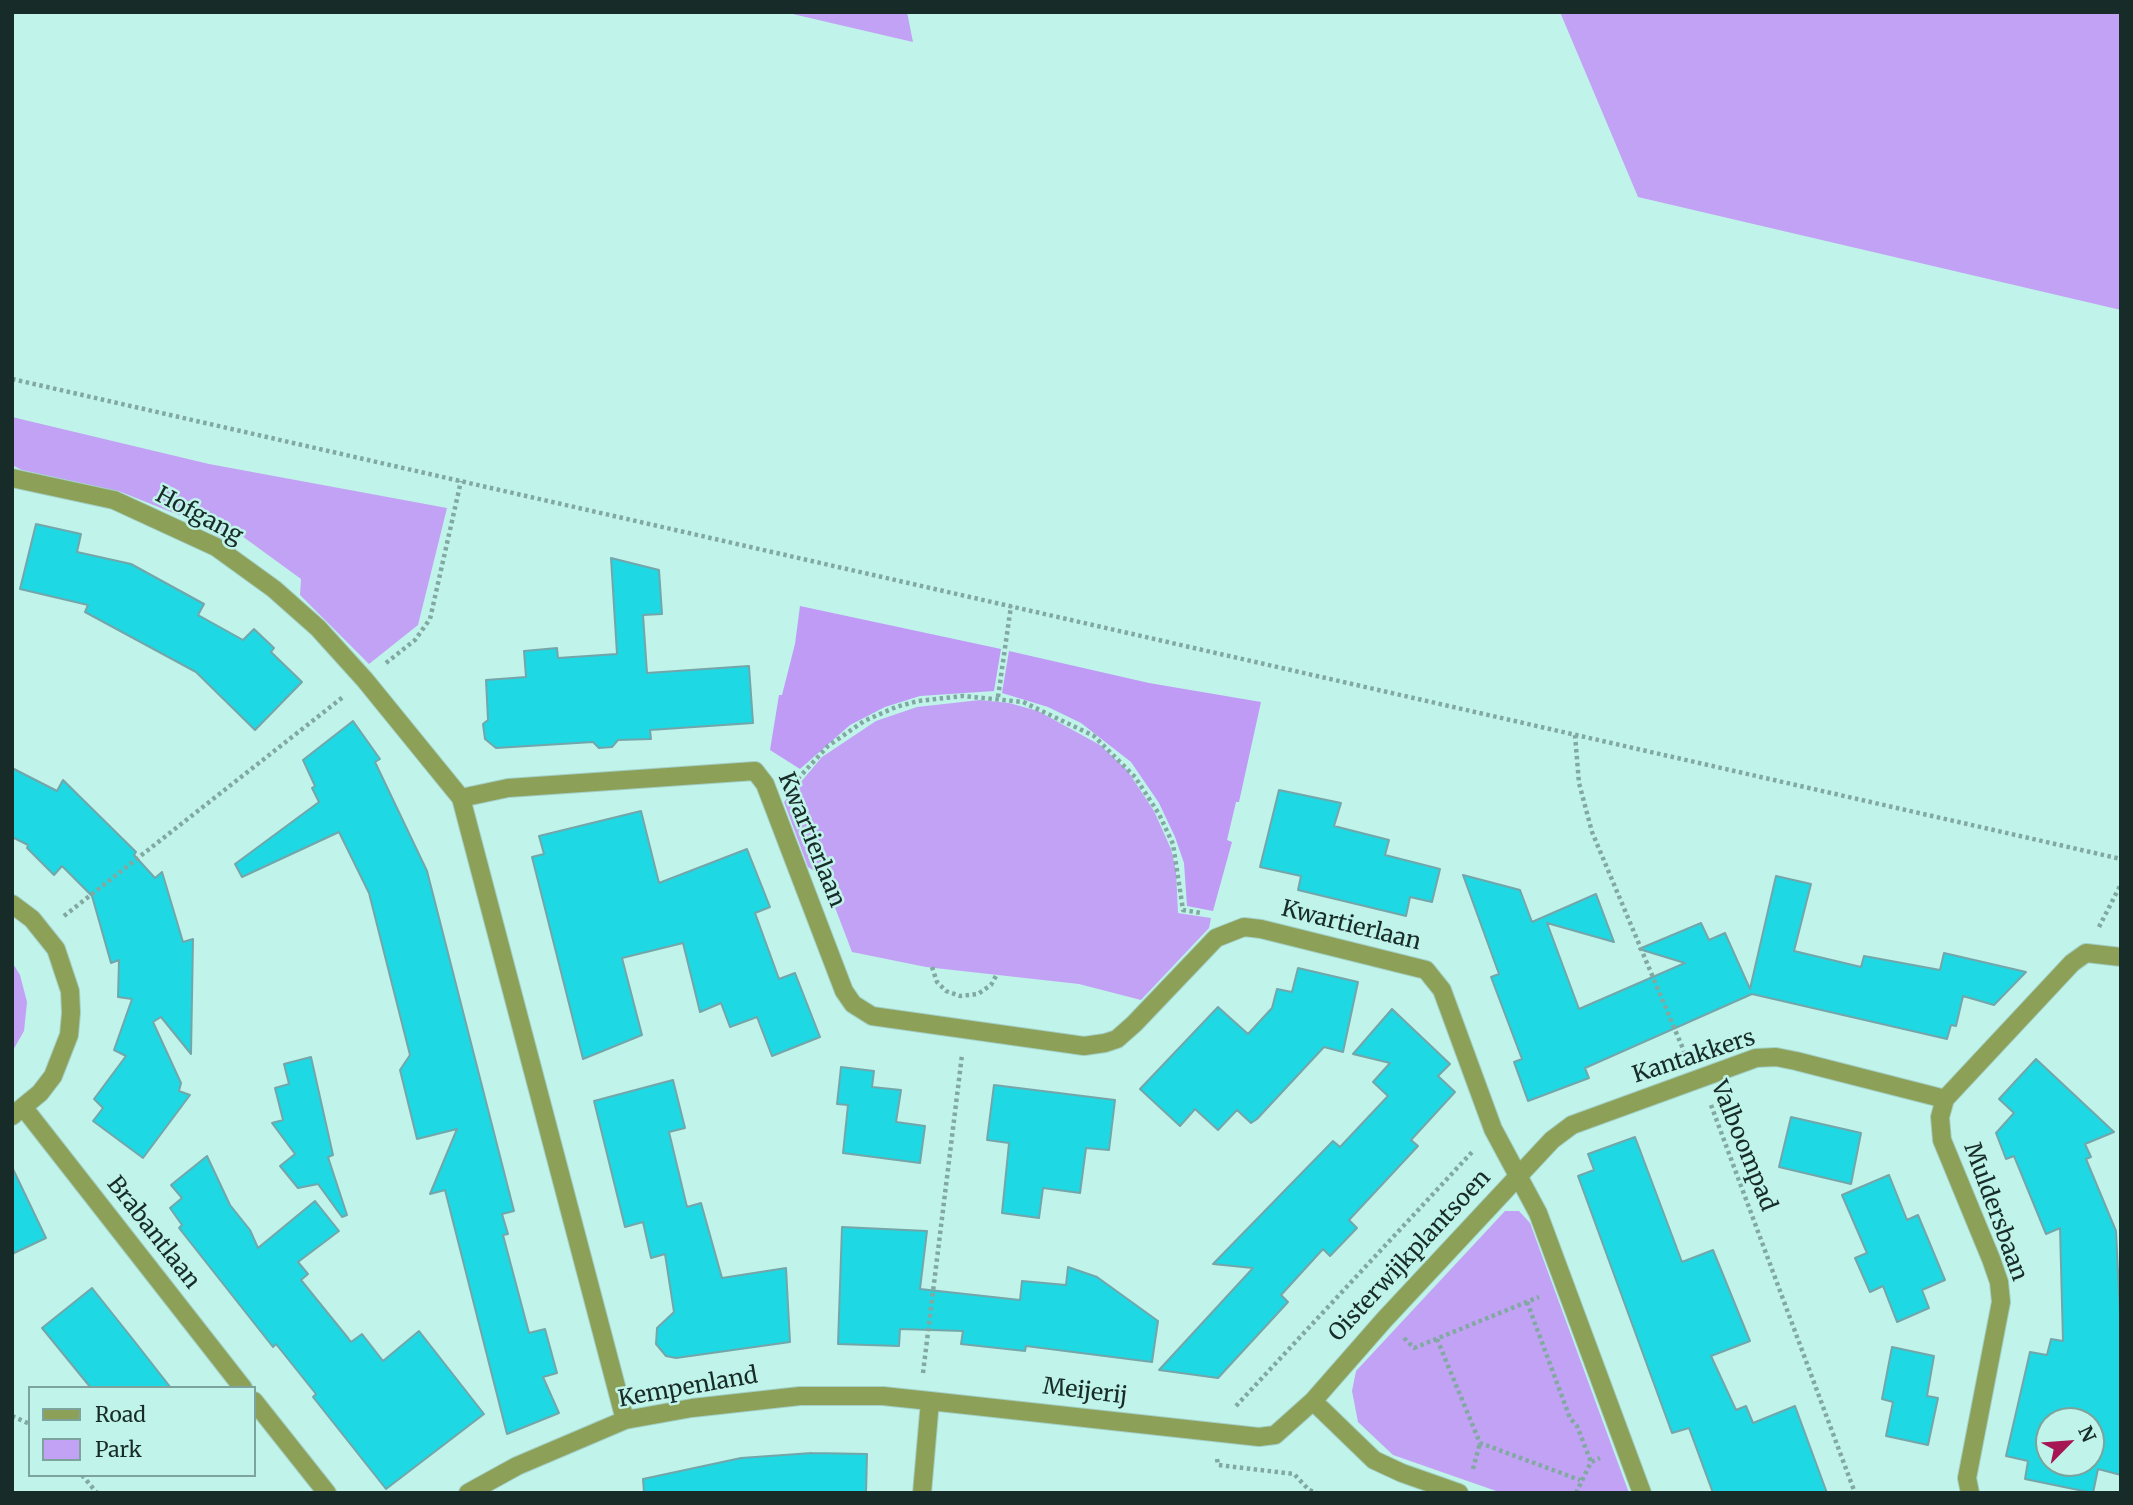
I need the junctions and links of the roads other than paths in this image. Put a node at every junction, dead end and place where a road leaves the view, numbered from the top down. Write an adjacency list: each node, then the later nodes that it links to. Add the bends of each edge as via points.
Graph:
1 (12, 478): 2 (street, Hofgang, via 114,500 216,547 318,628)
2 (461, 799): 7 (street, Kwartierlaan, via 508,788 755,771 765,784 844,991 853,1004 872,1016 1084,1046 1105,1044 1126,1031 1216,938 1244,928 1426,970 1442,990 1493,1129); 12 (street)
3 (12, 904): 6 (street, via 44,932 65,970 70,991 69,1035 53,1076)
4 (2121, 957): 5 (street, via 2086,953 2072,963)
5 (1945, 1099): 7 (street, Kantakkers, via 1776,1056 1756,1058 1572,1125); 18 (street, Muldersbaan, via 1940,1117 1942,1140 1991,1259 2001,1302 1967,1478)
6 (18, 1112): 8 (street, Brabantlaan)
7 (1518, 1175): 10 (street, Oisterwijkplantsoen); 17 (street, Oisterwijkplantsoen, via 1538,1213)
8 (241, 1386)
9 (925, 1400): 10 (street, Meijerij, via 1259,1437 1275,1435); 12 (street, Kempenland, via 800,1396); 15 (street)
10 (1313, 1401): 16 (street, via 1374,1460)
11 (256, 1404): 13 (street)
12 (625, 1420): 14 (street, Kempenland, via 517,1466)
13 (327, 1493)
14 (468, 1493)
15 (922, 1493)
16 (1459, 1493)
17 (1642, 1493)
18 (1970, 1493)

